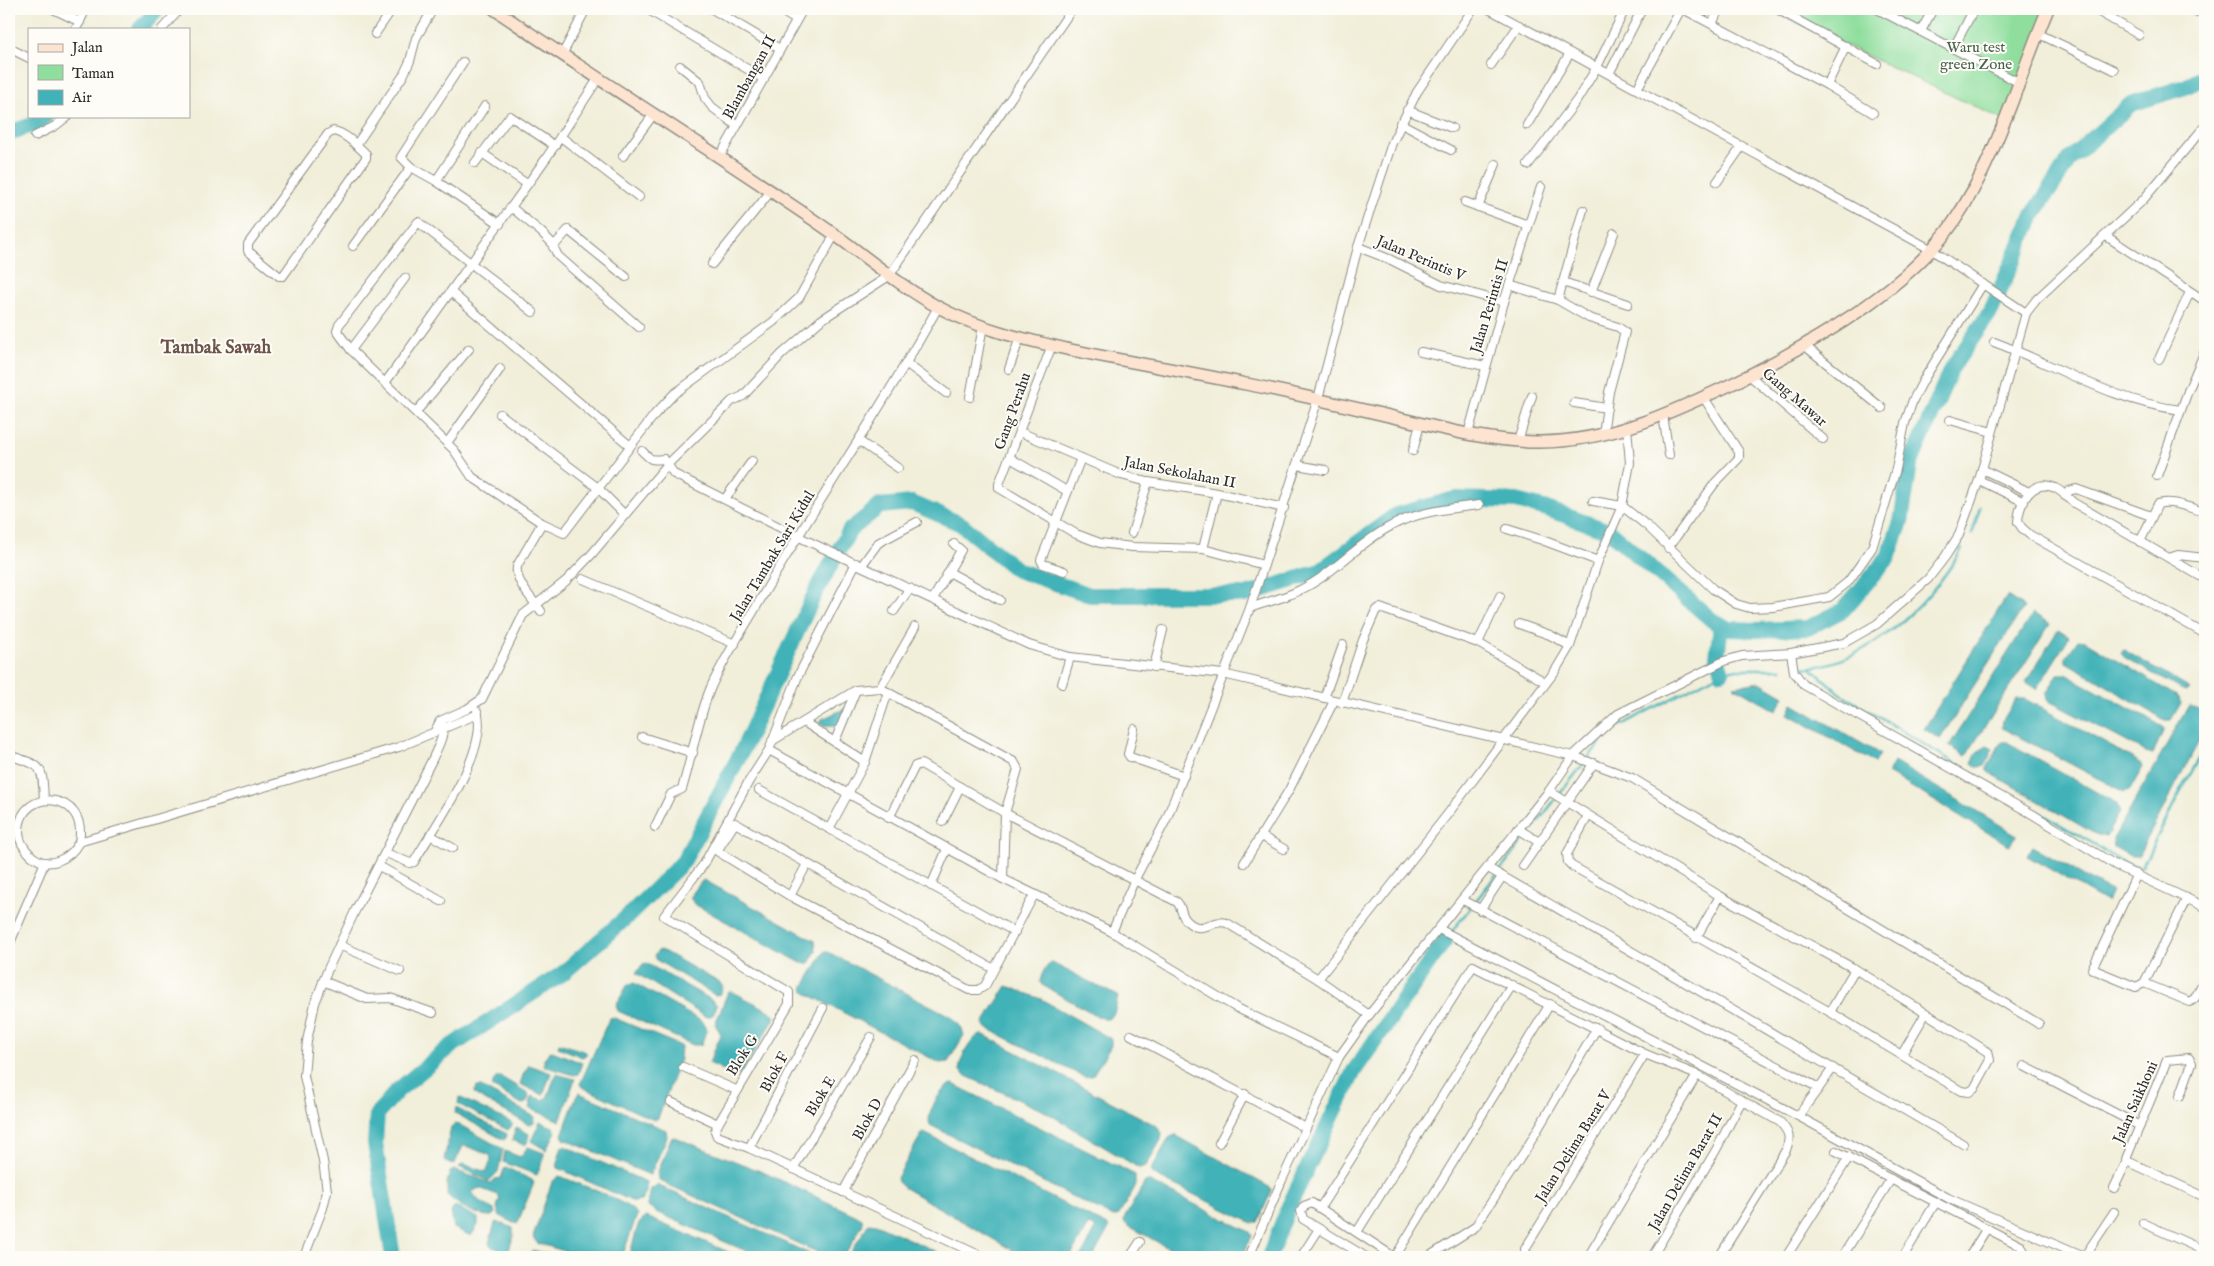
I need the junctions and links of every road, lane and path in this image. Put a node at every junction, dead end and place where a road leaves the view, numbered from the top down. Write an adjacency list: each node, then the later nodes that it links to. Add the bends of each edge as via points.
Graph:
1 (53, 9): 29 (street)
2 (86, 9): 29 (street)
3 (180, 9): 30 (street)
4 (392, 9): 33 (street)
5 (433, 9): 66 (street, via 416,38 403,76)
6 (494, 9): 38 (street)
7 (586, 9): 38 (street)
8 (647, 9): 50 (street)
9 (712, 9): 39 (street)
10 (778, 9): 26 (street)
11 (803, 9): 26 (street, Blambangan II)
12 (1072, 9): 98 (street)
13 (1473, 9): 55 (street)
14 (1490, 9): 28 (street)
15 (1625, 9): 46 (street)
16 (1682, 9): 27 (street); 53 (street)
17 (1719, 9): 27 (street)
18 (1777, 9): 35 (street)
19 (1877, 9): 25 (street)
20 (1933, 9): 31 (street)
21 (1974, 9): 36 (street)
22 (2048, 9): 32 (street)
23 (2094, 9): 34 (street)
24 (1641, 11): 48 (street)
25 (1886, 11): 31 (street)
26 (796, 20): 39 (street, Blambangan II)
27 (1712, 24): 52 (street)
28 (1519, 25): 40 (street); 44 (street)
29 (78, 26)
30 (163, 28)
31 (1921, 31): 36 (street)
32 (2038, 33): 47 (street); 51 (street)
33 (375, 34)
34 (2139, 35)
35 (1846, 46): 43 (street); 52 (street)
36 (1954, 47): 51 (street)
37 (9, 48): 41 (street)
38 (565, 48): 49 (street)
39 (780, 49): 50 (street, Blambangan II)
40 (1570, 52): 46 (street); 60 (street)
41 (28, 58)
42 (464, 62): 76 (street, via 401,155 401,159)
43 (1878, 64)
44 (1491, 65)
45 (680, 66): 61 (street, via 700,82 712,107)
46 (1597, 67): 48 (street); 75 (street, via 1561,123)
47 (2114, 70)
48 (1609, 74): 53 (street)
49 (598, 79): 57 (street); 65 (street)
50 (764, 79): 61 (street, Blambangan II)
51 (2018, 82): 95 (street, via 1980,180)
52 (1827, 85): 56 (street)
53 (1637, 89): 68 (street)
54 (485, 106): 77 (street)
55 (1407, 110): 59 (street); 63 (street)
56 (1873, 113)
57 (652, 115): 70 (street); 72 (street)
58 (65, 118): 64 (street)
59 (1400, 123): 69 (street); 94 (street)
60 (1528, 125)
61 (737, 126): 70 (street, Blambangan II)
62 (2205, 126): 91 (street, via 2149,193)
63 (1452, 128)
64 (35, 136)
65 (561, 137): 67 (street); 82 (street)
66 (356, 145): 66 (street, via 366,154 366,160 283,276 279,276 248,251 248,244 328,134 338,132)
67 (555, 146): 71 (street, via 510,116); 79 (street)
68 (1742, 146): 78 (street); 95 (street)
69 (1451, 150)
70 (723, 151): 81 (street)
71 (482, 153): 73 (street); 79 (street)
72 (623, 156)
73 (475, 163)
74 (1496, 164): 85 (street)
75 (1528, 165)
76 (411, 167): 77 (street); 92 (street)
77 (436, 181): 87 (street)
78 (1717, 182)
79 (528, 184): 84 (street)
80 (1541, 187): 88 (street, Jalan Perintis II)
81 (771, 191): 90 (street); 97 (street)
82 (639, 196)
83 (1465, 202): 85 (street)
84 (511, 207): 87 (street); 93 (street, via 542,232)
85 (1478, 207): 88 (street)
86 (1583, 210): 101 (street)
87 (500, 224): 96 (street)
88 (1528, 225): 102 (street, Jalan Perintis II)
89 (1614, 233): 104 (street)
90 (835, 234): 98 (street); 155 (street, via 808,285 793,305 674,394)
91 (2106, 236): 105 (street); 113 (street)
92 (354, 246)
93 (552, 247): 99 (street, via 568,230); 115 (street, via 558,256)
94 (1358, 248): 109 (street, Jalan Perintis V, via 1389,259 1441,285); 136 (street)
95 (1932, 250): 103 (street); 119 (street, via 1865,306)
96 (472, 263): 106 (street); 112 (street); 121 (street, via 418,222 339,325 338,336)
97 (712, 264)
98 (890, 276): 111 (street); 162 (street, via 821,320)
99 (626, 277)
100 (405, 278): 121 (street)
101 (1563, 282): 104 (street); 107 (street)
102 (1509, 285): 107 (street); 109 (street, Jalan Perintis II)
103 (1986, 286): 113 (street); 192 (street, via 1913,400 1872,548 1848,582 1829,597 1785,606 1750,608 1736,604 1713,589)
104 (1591, 292): 110 (street)
105 (2190, 292): 108 (street); 125 (street)
106 (452, 293): 131 (street); 155 (street)
107 (1558, 300): 138 (street, via 1583,316 1625,332)
108 (2205, 301)
109 (1504, 302): 127 (street, Jalan Perintis II)
110 (1628, 304)
111 (938, 307): 114 (street); 126 (street, Jalan Tambak Sari Kidul)
112 (533, 312)
113 (2026, 313): 122 (street)
114 (982, 326): 116 (street); 134 (street)
115 (639, 327)
116 (1020, 337): 118 (street); 129 (street)
117 (1994, 342): 122 (street)
118 (1052, 345): 136 (street); 147 (street, Gang Perahu)
119 (1805, 346): 130 (street); 139 (street)
120 (469, 349): 141 (street)
121 (351, 350): 131 (street)
122 (2015, 350): 140 (street, via 2112,393 2152,406); 148 (street)
123 (2205, 351): 140 (street)
124 (1421, 352): 127 (street)
125 (2159, 359)
126 (907, 364): 132 (street); 153 (street, Jalan Tambak Sari Kidul)
127 (1485, 366): 149 (street, Jalan Perintis II)
128 (500, 369): 154 (street)
129 (1009, 369)
130 (1749, 375): 135 (street); 151 (street, Gang Mawar)
131 (385, 383): 141 (street)
132 (946, 393)
133 (1532, 396): 152 (street)
134 (970, 397)
135 (1704, 398): 143 (street); 192 (street, via 1740,458 1715,483)
136 (1318, 400): 145 (street); 163 (street)
137 (1574, 403): 138 (street)
138 (1607, 408): 150 (street)
139 (1882, 408)
140 (2181, 410): 167 (street)
141 (416, 412): 154 (street)
142 (500, 414): 170 (street)
143 (1664, 415): 146 (street); 158 (street)
144 (1950, 420): 148 (street)
145 (1420, 424): 149 (street); 157 (street)
146 (1628, 428): 150 (street); 180 (street, via 1630,463)
147 (1020, 432): 159 (street, Gang Perahu); 160 (street, Jalan Sekolahan II)
148 (1992, 432): 165 (street)
149 (1468, 434): 152 (street)
150 (1603, 434): 152 (street, via 1545,442)
151 (1823, 439)
152 (1518, 441)
153 (859, 442): 164 (street); 189 (street, Jalan Tambak Sari Kidul)
154 (447, 443): 185 (street, via 472,476)
155 (629, 445): 170 (street)
156 (642, 451): 162 (street, via 651,460 664,458)
157 (1413, 451)
158 (1669, 455)
159 (1010, 458): 171 (street); 186 (street, Gang Perahu, via 998,486)
160 (1081, 458): 169 (street, Jalan Sekolahan II, via 1107,470); 171 (street)
161 (752, 461): 175 (street)
162 (667, 465): 175 (street, via 674,474); 182 (street)
163 (1297, 465): 166 (street); 179 (street)
164 (898, 468)
165 (1982, 469): 168 (street); 172 (street)
166 (1326, 470)
167 (2157, 476)
168 (1979, 480): 177 (street); 220 (street, via 1959,535 1928,579 1872,628 1844,643)
169 (1148, 482): 173 (street, Jalan Sekolahan II); 188 (street)
170 (598, 488): 182 (street); 185 (street, via 564,533)
171 (1067, 491): 186 (street)
172 (2029, 492): 174 (street, via 2037,486 2047,486 2056,488); 177 (street)
173 (1217, 493): 179 (street, Jalan Sekolahan II); 193 (street)
174 (2065, 496): 183 (street, via 2076,489); 190 (street)
175 (726, 498): 189 (street)
176 (1593, 501): 180 (street)
177 (2024, 502): 214 (street, via 2018,522 2030,535)
178 (1479, 505): 208 (street, via 1424,512 1389,526 1300,590)
179 (1284, 508): 198 (street)
180 (1621, 510): 192 (street, via 1646,525); 196 (street)
181 (2205, 512): 183 (street, via 2163,503 2158,504)
182 (625, 515): 207 (street, via 572,575)
183 (2151, 516): 190 (street)
184 (917, 522): 197 (street, via 878,543)
185 (542, 523): 207 (street, via 516,569)
186 (1056, 524): 193 (street, via 1100,543); 199 (street, via 1041,562)
187 (1507, 529): 196 (street)
188 (1132, 533)
189 (797, 536): 197 (street); 216 (street, Jalan Tambak Sari Kidul)
190 (2140, 542): 194 (street)
191 (954, 544): 200 (street, via 961,550)
192 (1668, 548)
193 (1203, 549): 198 (street)
194 (2169, 558): 195 (street, via 2189,555); 202 (street)
195 (2205, 558)
196 (1598, 561): 218 (street)
197 (855, 563): 203 (street); 238 (street, via 798,676)
198 (1264, 566): 208 (street)
199 (1064, 571)
200 (949, 572): 205 (street); 206 (street)
201 (583, 579): 216 (street)
202 (2205, 579)
203 (910, 588): 205 (street); 210 (street)
204 (1500, 596): 215 (street)
205 (933, 600): 219 (street, via 1030,645)
206 (1000, 600)
207 (535, 604): 209 (street); 222 (street, via 518,622)
208 (1251, 604): 224 (street)
209 (541, 611)
210 (894, 612)
211 (1519, 624): 218 (street, via 1550,634)
212 (915, 627): 228 (street)
213 (1163, 630): 221 (street)
214 (2205, 634)
215 (1478, 643): 225 (street); 230 (street, via 1378,609)
216 (735, 644): 241 (street, Jalan Tambak Sari Kidul, via 710,690)
217 (1344, 645): 229 (street)
218 (1570, 646): 225 (street)
219 (1070, 657): 221 (street); 226 (street)
220 (1792, 657): 243 (street, via 1742,656 1724,661 1618,714); 274 (street, via 1794,672 1804,685 2117,866)
221 (1154, 667): 224 (street)
222 (498, 668): 223 (street); 231 (street, via 487,693)
223 (507, 670)
224 (1223, 674): 229 (street); 246 (street)
225 (1545, 682): 237 (street)
226 (1062, 684)
227 (856, 690): 228 (street); 233 (street); 239 (street)
228 (884, 690): 244 (street); 253 (street, via 1017,765)
229 (1324, 698): 230 (street)
230 (1338, 702): 237 (street); 261 (street)
231 (475, 704): 232 (street); 235 (street, via 440,721)
232 (478, 714): 235 (street); 260 (street, via 479,730 472,756 451,802)
233 (804, 722): 238 (street); 239 (street)
234 (1134, 729): 246 (street, via 1130,757)
235 (439, 730): 263 (street, via 399,747); 267 (street, via 433,758)
236 (642, 737): 241 (street)
237 (1501, 740): 243 (street); 295 (street, via 1450,811)
238 (772, 741): 240 (street)
239 (835, 741): 244 (street)
240 (769, 750): 250 (street); 318 (street, Blok G, via 704,864 664,916 789,992 789,1004)
241 (693, 752): 257 (street, Jalan Tambak Sari Kidul, via 682,789 671,794)
242 (9, 755): 251 (street, via 40,768)
243 (1577, 757): 245 (street); 249 (street)
244 (865, 762): 250 (street)
245 (1592, 763): 252 (street); 305 (street, via 1632,778)
246 (1184, 776): 276 (street, via 1166,820)
247 (960, 787): 253 (street); 255 (street, via 918,764); 256 (street)
248 (758, 790): 258 (street)
249 (1552, 793): 252 (street); 259 (street)
250 (849, 794): 255 (street); 258 (street)
251 (44, 800): 263 (street, via 60,802 74,811 80,820); 268 (street, via 25,813 19,831 26,850)
252 (1564, 802): 254 (street); 262 (street)
253 (1005, 813): 275 (street); 276 (street)
254 (1588, 816): 280 (street); 288 (street, via 1568,854 1568,862)
255 (889, 818): 265 (street)
256 (943, 821)
257 (655, 827)
258 (829, 829): 277 (street)
259 (1518, 829): 262 (street); 273 (street)
260 (430, 835): 264 (street); 267 (street, via 413,863)
261 (1261, 836): 266 (street); 269 (street)
262 (1532, 838): 272 (street)
263 (79, 842): 268 (street, via 75,850 62,860)
264 (453, 848)
265 (947, 849): 275 (street); 277 (street)
266 (1284, 849)
267 (386, 853): 271 (street)
268 (45, 862): 289 (street)
269 (1244, 863)
270 (807, 864): 279 (street); 279 (street, via 735,823 717,851); 291 (street)
271 (379, 866): 282 (street); 290 (street)
272 (1523, 866)
273 (1496, 873): 283 (street); 283 (street); 315 (street)
274 (2137, 874): 281 (street); 297 (street, via 2092,969 2136,988)
275 (1003, 879): 278 (street)
276 (1134, 880): 286 (street); 295 (street, via 1177,902 1183,916 1193,926 1227,923)
277 (931, 886): 285 (street)
278 (1034, 895): 285 (street); 286 (street)
279 (790, 896): 291 (street, via 969,990 985,986)
280 (1720, 896): 288 (street); 292 (street)
281 (2187, 898): 284 (street); 297 (street)
282 (441, 901)
283 (1472, 905): 287 (street); 317 (street)
284 (2205, 907)
285 (1015, 932): 291 (street)
286 (1112, 932): 311 (street, via 1235,1006)
287 (1445, 932): 304 (street); 323 (street)
288 (1696, 938): 301 (street)
289 (9, 945)
290 (339, 945): 293 (street); 296 (street)
291 (994, 969)
292 (1855, 969): 301 (street); 303 (street)
293 (400, 971)
294 (2205, 978): 297 (street, via 2190,1002)
295 (1318, 979): 304 (street)
296 (323, 982): 302 (street, via 367,999 395,1000); 348 (street, via 310,1022 304,1076 324,1161 327,1191)
297 (2144, 983)
298 (1512, 985): 299 (street); 339 (street, via 1473,966); 344 (street)
299 (1550, 1004): 306 (street); 354 (street)
300 (823, 1008): 329 (street, Blok F)
301 (1830, 1012): 310 (street)
302 (433, 1013)
303 (1926, 1013): 310 (street); 310 (street, via 1990,1054 1974,1089 1961,1091)
304 (1370, 1015): 311 (street)
305 (2040, 1024)
306 (1597, 1028): 309 (street); 355 (street, via 1528,1146 1475,1227)
307 (1131, 1035): 319 (street)
308 (871, 1037): 333 (street, Blok E)
309 (1645, 1054): 316 (street); 347 (street, Jalan Delima Barat V)
310 (1902, 1054)
311 (1339, 1057): 326 (street)
312 (915, 1060): 336 (street, Blok D)
313 (2024, 1066): 325 (street)
314 (683, 1067): 318 (street)
315 (1833, 1068): 317 (street); 328 (street)
316 (1697, 1075): 321 (street); 356 (street)
317 (1819, 1088): 323 (street)
318 (736, 1090): 324 (street, Blok G)
319 (1245, 1094): 326 (street); 327 (street)
320 (2180, 1096): 325 (street, Jalan Saikhoni, via 2192,1063 2189,1058 2167,1060)
321 (1742, 1100): 357 (street, Jalan Delima Barat II); 358 (street, via 1780,1122 1790,1140)
322 (671, 1102): 324 (street)
323 (1798, 1116): 364 (street, via 1948,1198)
324 (718, 1124): 329 (street, Blok G, via 718,1137)
325 (2140, 1126): 332 (street, Jalan Saikhoni)
326 (1306, 1128): 351 (street)
327 (1219, 1143)
328 (1963, 1144)
329 (749, 1148): 333 (street)
330 (1836, 1151): 331 (street)
331 (1849, 1157): 334 (street); 359 (street)
332 (2127, 1159): 335 (street, Jalan Saikhoni); 337 (street)
333 (793, 1169): 336 (street)
334 (1891, 1179): 338 (street); 360 (street)
335 (2114, 1188)
336 (842, 1192): 349 (street)
337 (2205, 1196)
338 (1936, 1202): 342 (street); 361 (street)
339 (1320, 1208): 343 (street, via 1307,1203 1301,1211 1303,1219); 344 (street)
340 (2114, 1212): 364 (street)
341 (2143, 1223): 346 (street)
342 (1987, 1228): 362 (street); 363 (street, via 2021,1246)
343 (1319, 1229): 352 (street); 353 (street)
344 (1357, 1232): 354 (street)
345 (1140, 1242): 350 (street)
346 (2205, 1252)
347 (1528, 1255)
348 (304, 1257)
349 (983, 1257)
350 (1130, 1257)
351 (1249, 1257)
352 (1301, 1257)
353 (1366, 1257)
354 (1394, 1257)
355 (1431, 1257)
356 (1588, 1257)
357 (1652, 1257)
358 (1719, 1257)
359 (1786, 1257)
360 (1842, 1257)
361 (1903, 1257)
362 (1969, 1257)
363 (2027, 1257)
364 (2084, 1257)

